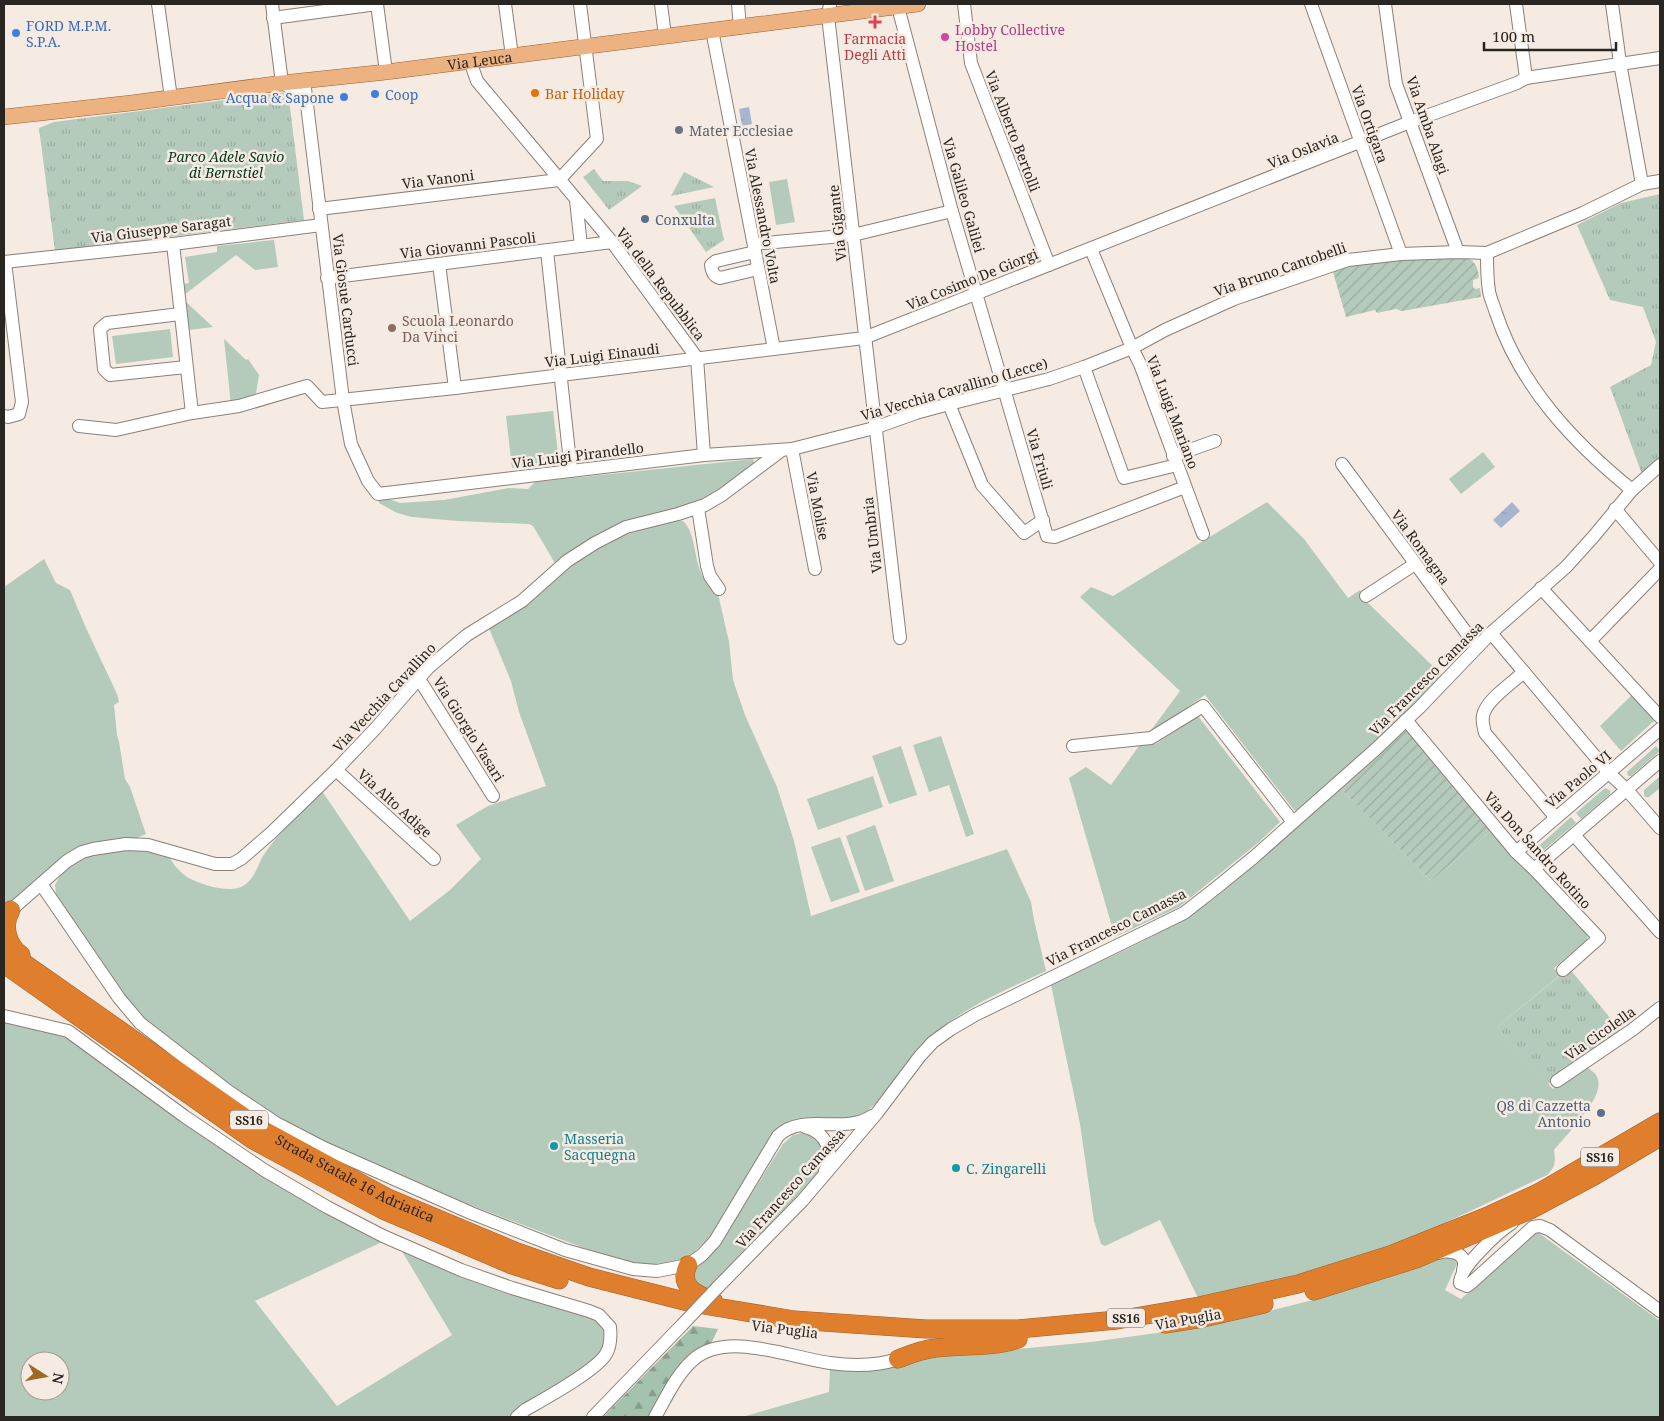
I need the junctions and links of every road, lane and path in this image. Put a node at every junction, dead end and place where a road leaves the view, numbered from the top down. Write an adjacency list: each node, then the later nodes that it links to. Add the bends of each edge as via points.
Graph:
1 (158, 4): 29 (street)
2 (272, 4): 16 (street)
3 (377, 4): 16 (street); 25 (street)
4 (505, 4): 21 (street)
5 (580, 4): 20 (street)
6 (661, 4): 19 (street)
7 (738, 4): 17 (street)
8 (918, 4): 14 (main road, Via Leuca)
9 (964, 4): 55 (street, Via Alberto Bertolli, via 971,63)
10 (1311, 4): 35 (street, Via Ortigara)
11 (1385, 4): 33 (street, Via Amba Alagi, via 1396,84)
12 (1516, 4): 26 (street)
13 (1612, 4): 24 (street)
14 (898, 6): 15 (main road, Via Leuca); 41 (street, Via Galileo Galilei)
15 (829, 10): 17 (main road, Via Leuca); 43 (street, Via Gigante)
16 (274, 18): 28 (street)
17 (740, 26): 18 (main road, Via Leuca)
18 (712, 30): 19 (main road, Via Leuca); 47 (street, Via Alessandro Volta)
19 (665, 36): 20 (main road, Via Leuca)
20 (585, 47): 21 (main road, Via Leuca); 36 (street, via 598,140)
21 (512, 56): 23 (main road, Via Leuca)
22 (1660, 58): 24 (street, Via Oslavia)
23 (470, 61): 25 (main road, Via Leuca); 36 (street, Via della Repubblica, via 477,81)
24 (1620, 63): 26 (street, Via Oslavia); 38 (street)
25 (386, 72): 27 (main road, Via Leuca)
26 (1526, 78): 33 (street, Via Oslavia)
27 (304, 80): 28 (main road, Via Leuca); 30 (street, Via Giosuè Carducci)
28 (282, 82): 29 (main road, Via Leuca); 30 (street, via 298,92)
29 (171, 98): 31 (main road, Via Leuca)
30 (307, 103): 40 (street, Via Giosuè Carducci)
31 (39, 113): 32 (main road, Via Leuca); 34 (main road, Via Leuca)
32 (4, 117)
33 (1410, 122): 35 (street, Via Oslavia); 50 (street, Via Amba Alagi)
34 (4, 127)
35 (1361, 143): 48 (street, Via Oslavia); 52 (street, Via Ortigara)
36 (559, 180): 39 (street, Via della Repubblica); 40 (street, Via Vanoni)
37 (1660, 181): 38 (street, Via Bruno Cantobelli)
38 (1642, 184): 51 (street, Via Bruno Cantobelli)
39 (576, 200): 44 (street, Via della Repubblica); 46 (street)
40 (320, 208): 42 (street, Via Giosuè Carducci)
41 (952, 211): 43 (street); 58 (street, Via Galileo Galilei)
42 (321, 225): 45 (street, Via Giuseppe Saragat); 57 (street, Via Giosuè Carducci)
43 (853, 235): 47 (street); 60 (street, Via Gigante)
44 (612, 242): 46 (street, Via Giovanni Pascoli); 63 (street, Via della Repubblica)
45 (173, 244): 53 (street, Via Giuseppe Saragat); 59 (street)
46 (581, 246): 49 (street, Via Giovanni Pascoli)
47 (754, 248): 56 (street, Via Alessandro Volta); 56 (street, via 716,261 711,265 712,272 720,278)
48 (1091, 249): 55 (street, Via Cosimo De Giorgi); 61 (street, Via Luigi Mariano)
49 (547, 250): 54 (street, Via Giovanni Pascoli); 66 (street)
50 (1458, 252): 51 (street, Via Bruno Cantobelli); 52 (street, Via Bruno Cantobelli)
51 (1487, 253): 83 (street, via 1489,291 1502,332 1522,369 1558,420)
52 (1401, 254): 61 (street, Via Bruno Cantobelli, via 1348,260 1234,299)
53 (4, 262): 72 (street, via 22,402 19,414)
54 (440, 264): 57 (street, Via Giovanni Pascoli); 67 (street)
55 (1049, 265): 58 (street, Via Cosimo De Giorgi)
56 (758, 269): 62 (street, Via Alessandro Volta)
57 (328, 278): 69 (street, Via Giosuè Carducci)
58 (977, 294): 60 (street, Via Cosimo De Giorgi); 68 (street, Via Galileo Galilei)
59 (180, 314): 64 (street); 64 (street, via 107,323 100,329 104,370 110,376)
60 (864, 338): 62 (street, Via Luigi Einaudi); 74 (street, Via Gigante)
61 (1132, 348): 65 (street, Via Vecchia Cavallino (Lecce)); 78 (street, Via Luigi Mariano)
62 (774, 349): 63 (street, Via Luigi Einaudi)
63 (697, 358): 66 (street, Via Luigi Einaudi); 77 (street, Via della Repubblica)
64 (186, 367): 71 (street)
65 (1084, 367): 68 (street, Via Vecchia Cavallino (Lecce)); 78 (street, via 1124,478)
66 (560, 375): 67 (street, Via Luigi Einaudi); 81 (street)
67 (455, 388): 69 (street, Via Luigi Einaudi)
68 (1004, 390): 70 (street, Via Vecchia Cavallino (Lecce)); 87 (street, Via Friuli)
69 (343, 400): 71 (street, Via Luigi Einaudi, via 322,402 308,386 239,406); 84 (street, Via Giosuè Carducci, via 351,444 368,481)
70 (949, 404): 74 (street, Via Vecchia Cavallino (Lecce)); 87 (street, via 982,485 1024,533)
71 (192, 413): 73 (street, via 116,430)
72 (4, 416)
73 (79, 426)
74 (874, 428): 76 (street, Via Vecchia Cavallino (Lecce)); 98 (street, Via Umbria)
75 (1215, 441): 78 (street)
76 (787, 449): 77 (street, Via Luigi Pirandello); 85 (street, Via Vecchia Cavallino); 92 (street, Via Molise)
77 (704, 455): 81 (street, Via Luigi Pirandello)
78 (1175, 461): 82 (street, Via Luigi Mariano)
79 (1342, 464): 91 (street, Via Romagna)
80 (1660, 465): 83 (street, Via Francesco Camassa)
81 (570, 470): 84 (street, Via Luigi Pirandello)
82 (1185, 487): 88 (street, Via Luigi Mariano); 89 (street, Via Luigi Mariano, via 1056,537)
83 (1632, 490): 86 (street, Via Francesco Camassa)
84 (378, 494)
85 (698, 508): 95 (street, via 707,566); 102 (street, Via Vecchia Cavallino, via 626,527 587,547 556,569 522,601 467,635)
86 (1615, 509): 90 (street); 94 (street, Via Francesco Camassa, via 1566,567)
87 (1043, 520): 89 (street, Via Friuli)
88 (1202, 534)
89 (1047, 536)
90 (1660, 562)
91 (1415, 564): 96 (street); 100 (street, Via Romagna)
92 (816, 570)
93 (1660, 570): 99 (street)
94 (1541, 588): 97 (street, Via Francesco Camassa); 99 (street)
95 (719, 589)
96 (1366, 596)
97 (1492, 632): 100 (street, Via Francesco Camassa); 101 (street)
98 (900, 638)
99 (1590, 641): 103 (street)
100 (1478, 646): 104 (street, Via Francesco Camassa)
101 (1524, 672): 109 (street); 112 (street, via 1488,704 1482,722 1485,733)
102 (419, 679): 108 (street, Via Vecchia Cavallino); 111 (street, Via Giorgio Vasari)
103 (1660, 717)
104 (1406, 720): 113 (street, Via Francesco Camassa); 116 (street, Via Don Sandro Rotino)
105 (1660, 729): 109 (street, Via Paolo VI)
106 (1073, 746): 113 (street, via 1151,738 1203,706)
107 (1660, 761): 110 (street)
108 (336, 770): 117 (street, Via Alto Adige); 119 (street, Via Vecchia Cavallino, via 251,852 232,864 204,862 148,845 115,845 94,848 74,856)
109 (1609, 773): 110 (street); 112 (street, Via Paolo VI)
110 (1627, 790): 114 (street); 115 (street)
111 (493, 796)
112 (1556, 818): 116 (street, Via Paolo VI)
113 (1293, 822): 129 (street, Via Francesco Camassa, via 1184,913 975,1015 945,1033 920,1056)
114 (1660, 828)
115 (1574, 835): 118 (street); 121 (street)
116 (1516, 852): 118 (street, Via Don Sandro Rotino)
117 (434, 859)
118 (1534, 869): 124 (street, Via Don Sandro Rotino, via 1599,938)
119 (41, 884): 120 (street, Via Vecchia Cavallino); 137 (street, via 119,998 140,1023 228,1091 276,1123 324,1148 471,1213 565,1250 633,1269 657,1271)
120 (8, 912): 125 (highway, via 6,930 16,951 57,980)
121 (1660, 932)
122 (4, 949): 125 (highway, Strada Statale 16 Adriatica / SS16)
123 (8, 969): 140 (highway, Strada Statale 16 Adriatica / SS16, via 253,1140 383,1210 512,1265 584,1288)
124 (1563, 970)
125 (74, 998): 140 (highway, Strada Statale 16 Adriatica / SS16, via 261,1128 388,1198 517,1252 644,1292)
126 (1660, 1008): 128 (street, Via Cicolella)
127 (4, 1016): 144 (street, via 68,1031 264,1170 383,1236 461,1270 599,1315 610,1328 606,1354 591,1369)
128 (1557, 1081)
129 (877, 1113): 131 (street, via 868,1119); 133 (street, Via Francesco Camassa)
130 (1660, 1122): 141 (highway, Via Puglia / SS16, via 1540,1192 1490,1215 1390,1255 1298,1284 1117,1320 1018,1329 926,1329)
131 (820, 1130): 133 (street, via 834,1128 845,1135); 134 (street, via 826,1140 829,1158); 137 (street, via 798,1125 778,1136 715,1241)
132 (1660, 1137): 135 (highway, Via Puglia / SS16)
133 (848, 1146): 134 (street, Via Francesco Camassa)
134 (822, 1178): 140 (street, Via Francesco Camassa, bridge, via 717,1288)
135 (1530, 1210): 136 (highway, Via Puglia / SS16); 138 (street, via 1503,1229)
136 (1416, 1259): 138 (street, via 1447,1251 1464,1259); 142 (highway, Via Puglia / SS16, via 1302,1295 1203,1318 1109,1332)
137 (688, 1265): 141 (highway, via 685,1279 696,1295 788,1314)
138 (1463, 1270): 139 (street, via 1460,1282 1467,1286 1533,1227 1540,1226 1550,1230)
139 (1660, 1311)
140 (686, 1313): 141 (highway, Via Puglia / SS16); 142 (highway, Via Puglia / SS16, via 764,1327 861,1337); 147 (street, Via Francesco Camassa)
141 (794, 1320)
142 (1018, 1339): 143 (highway, via 1005,1343 934,1348)
143 (898, 1359): 148 (street, via 847,1365 752,1348 720,1347 703,1354 686,1368)
144 (532, 1406): 145 (street); 146 (street)
145 (517, 1417)
146 (525, 1417)
147 (594, 1417)
148 (655, 1417)

